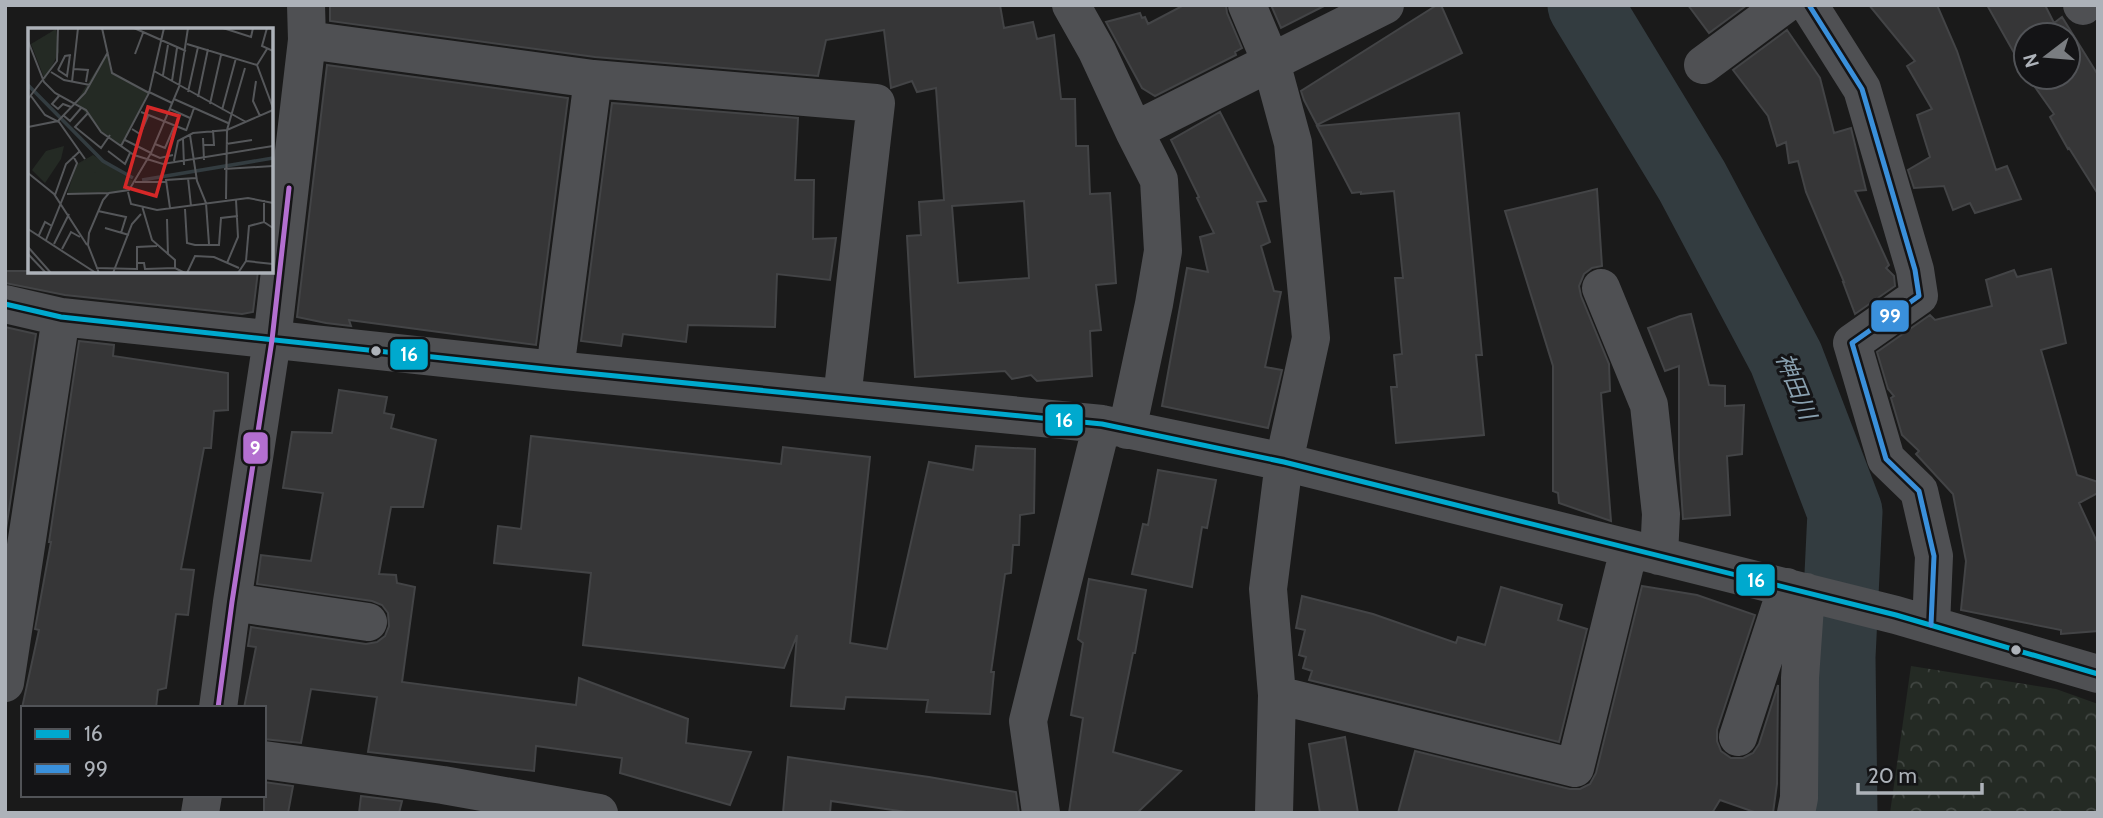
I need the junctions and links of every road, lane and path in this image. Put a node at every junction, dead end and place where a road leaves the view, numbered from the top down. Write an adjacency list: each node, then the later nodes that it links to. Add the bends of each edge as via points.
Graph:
1 (1072, 5): 10 (street)
2 (1247, 5): 7 (street)
3 (1385, 5): 7 (street)
4 (1784, 5): 8 (street)
5 (1810, 5): 24 (street, via 1862,89 1915,270 1919,296 1852,343 1886,459 1919,491 1934,556)
6 (307, 23): 9 (street); 11 (street)
7 (1271, 62): 10 (street); 19 (street, via 1293,143 1311,338)
8 (1703, 65)
9 (593, 79): 16 (street); 17 (street, via 876,103)
10 (1133, 131): 18 (street, via 1159,180 1163,251 1154,304)
11 (279, 196): 15 (street)
12 (1601, 288): 20 (street, via 1649,405 1661,514)
13 (5, 304): 14 (street)
14 (61, 317): 15 (street); 26 (street)
15 (272, 340): 16 (street); 22 (street)
16 (555, 370): 17 (street)
17 (842, 398): 18 (street)
18 (1115, 427): 19 (street); 32 (street, via 1028,721)
19 (1284, 462): 20 (street); 27 (street, via 1268,589)
20 (1644, 552): 21 (street); 27 (street, via 1575,768)
21 (1804, 591): 24 (street); 29 (street); 34 (street)
22 (232, 602): 23 (street); 28 (street)
23 (368, 622)
24 (1931, 625): 25 (street)
25 (2098, 674)
26 (5, 682)
27 (1277, 695): 33 (street)
28 (218, 706)
29 (1738, 737)
30 (266, 760): 31 (street)
31 (600, 813)
32 (1041, 813)
33 (1274, 813)
34 (1796, 813)

